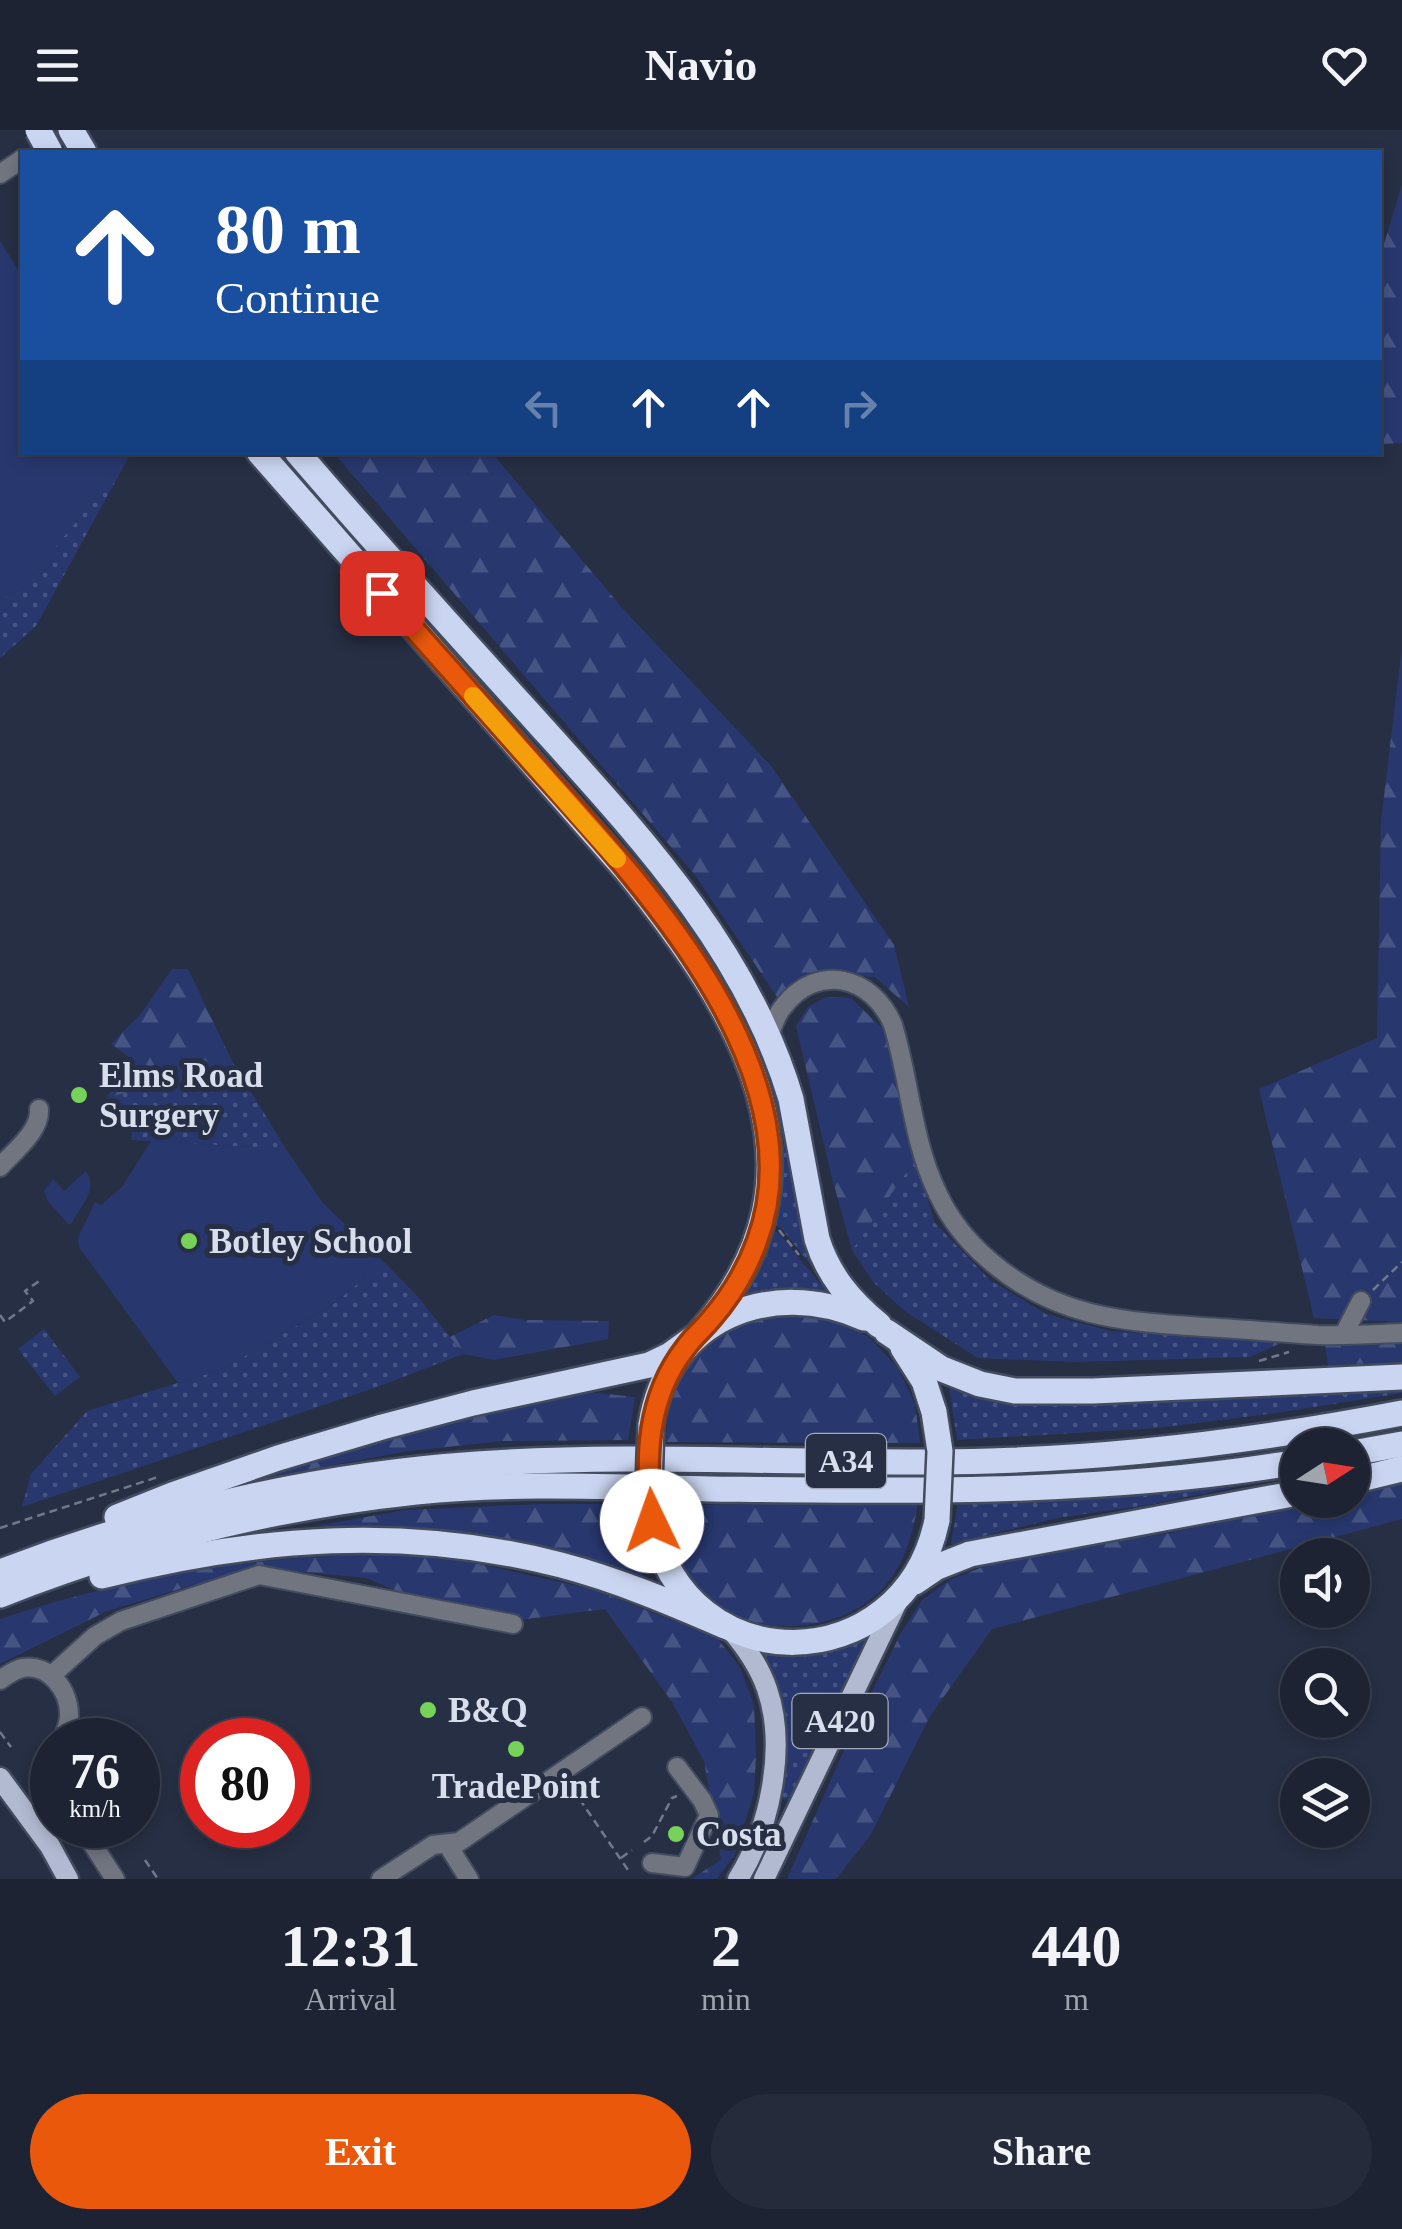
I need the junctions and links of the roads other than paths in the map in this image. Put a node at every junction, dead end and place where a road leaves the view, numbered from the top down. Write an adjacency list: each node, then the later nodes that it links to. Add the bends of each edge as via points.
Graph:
1 (69, 130): 2 (street)
2 (36, 150)
3 (262, 455): 10 (highway, via 598,836 677,934 724,1011 762,1106 770,1180 751,1256)
4 (300, 455): 5 (highway, via 654,858 724,952)
5 (769, 1036): 9 (highway, via 791,1099 824,1257 848,1296); 11 (street, via 790,998 813,984 851,982 874,994 893,1024 938,1196 967,1239 1032,1292 1072,1309 1137,1322)
6 (39, 1109): 7 (street, via 40,1119)
7 (0, 1167)
8 (1360, 1301): 11 (street)
9 (883, 1328): 10 (highway, via 828,1306 786,1302 741,1310); 13 (highway, via 951,1373 1015,1392); 22 (highway, bridge, via 918,1368 940,1451 937,1520 924,1561)
10 (698, 1334): 21 (highway, via 638,1368 424,1415 278,1458 125,1513); 25 (highway, bridge, via 655,1406 652,1521 679,1586)
11 (1344, 1334): 12 (street)
12 (1402, 1334)
13 (1402, 1377)
14 (1402, 1413): 21 (highway, A34, via 1180,1447 1006,1460 577,1459 432,1467 274,1492 153,1522)
15 (1402, 1444): 16 (highway)
16 (1370, 1450)
17 (1280, 1464): 23 (highway, A34, via 980,1490 419,1492 277,1513 98,1560)
18 (1402, 1469): 19 (highway)
19 (1370, 1477)
20 (1280, 1496): 22 (highway, via 970,1554 938,1566)
21 (6, 1570)
22 (902, 1594): 25 (highway, via 858,1627 815,1641 762,1640); 42 (main road, A420)
23 (0, 1599): 25 (highway, via 212,1553 397,1540 477,1547 565,1566)
24 (513, 1624): 26 (street, via 260,1575 121,1621)
25 (727, 1627): 41 (main road, A420, via 766,1686 774,1732 765,1820)
26 (52, 1675): 27 (street, via 23,1668); 29 (street)
27 (0, 1680)
28 (642, 1717): 32 (street)
29 (70, 1718)
30 (677, 1767): 35 (street, via 709,1815 685,1866)
31 (2, 1784): 36 (main road)
32 (448, 1844): 34 (street, via 433,1845); 40 (street)
33 (95, 1848): 37 (street)
34 (404, 1863): 38 (street); 39 (street)
35 (652, 1863)
36 (68, 1879)
37 (115, 1879)
38 (381, 1879)
39 (416, 1879)
40 (470, 1879)
41 (738, 1879)
42 (764, 1879)

